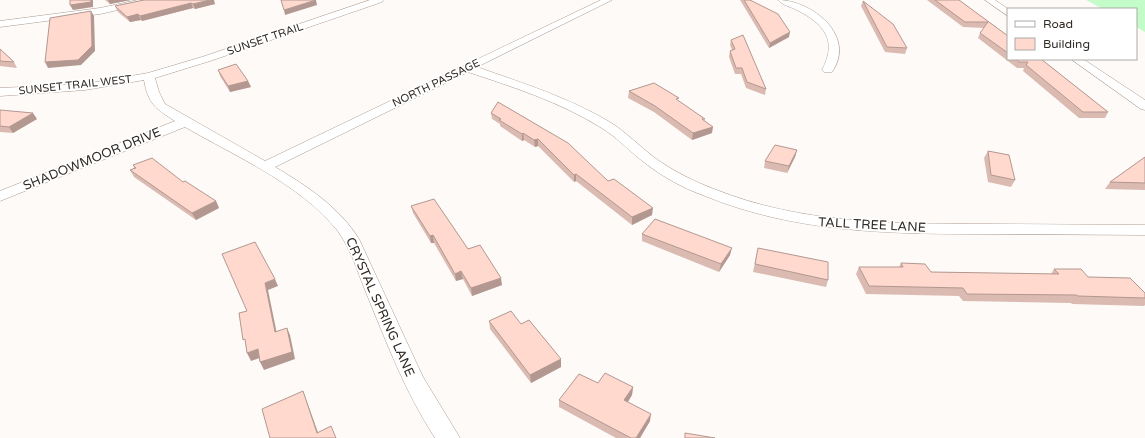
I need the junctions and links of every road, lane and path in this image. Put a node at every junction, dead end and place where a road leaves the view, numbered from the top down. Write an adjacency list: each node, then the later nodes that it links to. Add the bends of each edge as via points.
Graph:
1 (150, 0): 7 (street, via 100,11)
2 (379, 0): 11 (street, SUNSET TRAIL)
3 (608, 0): 9 (street, NORTH PASSAGE)
4 (782, 0): 10 (street, via 808,12 826,27 834,44 834,54)
5 (989, 0): 6 (street)
6 (1007, 12)
7 (0, 24)
8 (1077, 60): 13 (street)
9 (468, 68): 15 (street, NORTH PASSAGE); 17 (street, TALL TREE LANE, via 545,94 581,111 622,135 652,161 677,178 728,200 788,217 842,226 894,228)
10 (828, 70)
11 (149, 76): 12 (street, SUNSET TRAIL WEST, via 77,88); 14 (street, CRYSTAL SPRING LANE, via 154,99)
12 (0, 92)
13 (1145, 106)
14 (185, 122): 15 (street, CRYSTAL SPRING LANE); 16 (street, SHADOWMOOR DRIVE)
15 (265, 166): 18 (street, CRYSTAL SPRING LANE, via 307,193 343,227 352,241 418,392)
16 (0, 196)
17 (1145, 230)
18 (448, 438)

